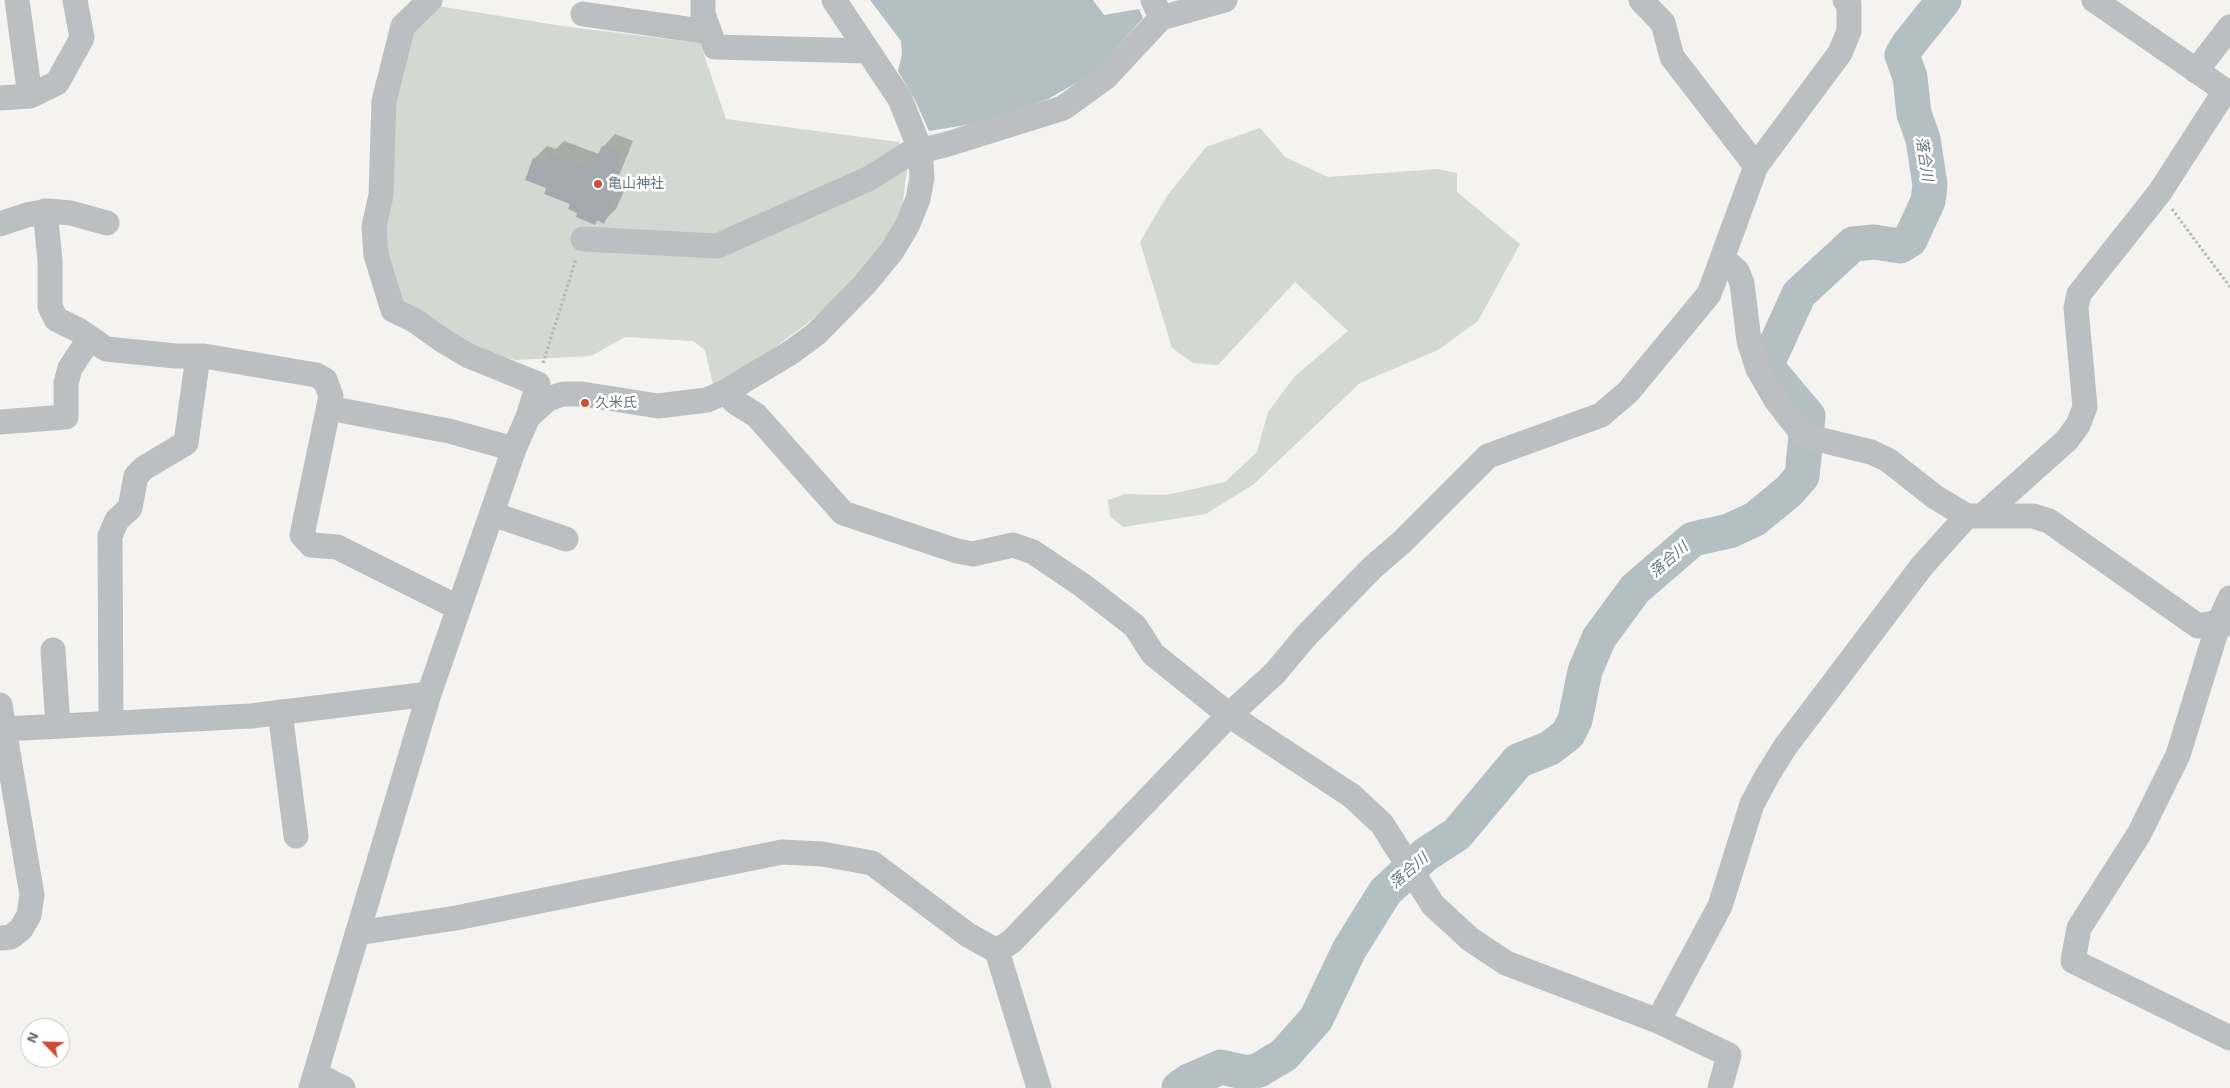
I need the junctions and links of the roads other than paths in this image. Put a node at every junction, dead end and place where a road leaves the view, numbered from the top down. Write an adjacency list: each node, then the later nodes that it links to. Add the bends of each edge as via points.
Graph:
1 (17, 0): 17 (street)
2 (75, 0): 17 (street, via 82,38 57,83)
3 (430, 0): 30 (street, via 403,26 384,101 381,195 374,227 376,254 393,310 468,356 538,384)
4 (703, 0): 13 (street, via 703,14)
5 (834, 0): 14 (street)
6 (1225, 0): 10 (street)
7 (1641, 0): 20 (street, via 1664,23 1672,57)
8 (1845, 0): 20 (street, via 1849,4 1849,31 1840,52)
9 (2094, 0): 15 (street)
10 (1157, 9): 19 (street, via 1106,77 1063,108 948,144)
11 (583, 14): 13 (street)
12 (2230, 28): 15 (street)
13 (709, 32): 14 (street, via 715,47)
14 (866, 51): 19 (street, via 900,99)
15 (2196, 71): 16 (street)
16 (2228, 92): 34 (street, via 2160,192 2079,294 2076,308 2085,407 2078,425 2067,440)
17 (30, 96): 18 (street)
18 (0, 98)
19 (920, 149): 24 (street, via 868,179 717,246); 28 (street, via 922,178 918,199 908,226 892,251 840,312 816,334)
20 (1756, 166): 25 (street)
21 (45, 211): 22 (street, via 71,213); 23 (street); 26 (street, via 50,307 56,319)
22 (108, 223)
23 (0, 224)
24 (583, 239)
25 (1723, 259): 34 (street, via 1737,271 1742,282 1749,341 1758,370 1776,400 1807,435 1871,452 1888,460 1935,497); 43 (street, via 1709,294 1628,392 1602,415 1488,456 1373,567 1275,673)
26 (90, 338): 27 (street, via 106,349); 31 (street, via 70,368 66,383 66,417)
27 (198, 356): 29 (street, via 316,375 325,380 329,389); 44 (street, via 186,443 136,476 130,508 117,520 110,536)
28 (725, 392): 30 (street, via 707,400 658,406 563,394 548,399); 43 (street, via 734,402 756,415 843,513 958,551 973,554 1013,545 1033,552 1082,584 1134,626 1153,654)
29 (329, 408): 32 (street, via 416,424); 37 (street, via 302,535 311,546 337,547)
30 (528, 418): 32 (street)
31 (0, 422)
32 (514, 449): 33 (street)
33 (492, 514): 35 (street); 37 (street)
34 (1975, 516): 38 (street, via 2034,516 2049,521 2198,626); 51 (street, via 1922,566 1785,747 1752,804 1720,906)
35 (566, 539)
36 (2230, 598): 38 (street)
37 (459, 608): 40 (street)
38 (2224, 623): 52 (street, via 2178,755 2139,834 2080,928 2073,961)
39 (53, 650): 45 (street)
40 (429, 694): 42 (street); 48 (street)
41 (0, 705): 46 (street)
42 (280, 712): 44 (street); 47 (street)
43 (1229, 715): 50 (street, via 1012,941); 51 (street, via 1352,796 1382,824 1433,905 1492,955)
44 (111, 723): 45 (street)
45 (58, 726): 46 (street)
46 (4, 729): 49 (street, via 32,895 29,915 21,929 11,937)
47 (296, 836)
48 (357, 933): 50 (street, via 456,918 782,852 822,854 872,864 968,935); 53 (street)
49 (0, 938)
50 (997, 951): 55 (street)
51 (1658, 1021): 56 (street, via 1729,1055)
52 (2230, 1038)
53 (313, 1081): 54 (street)
54 (343, 1088)
55 (1039, 1088)
56 (1720, 1088)

